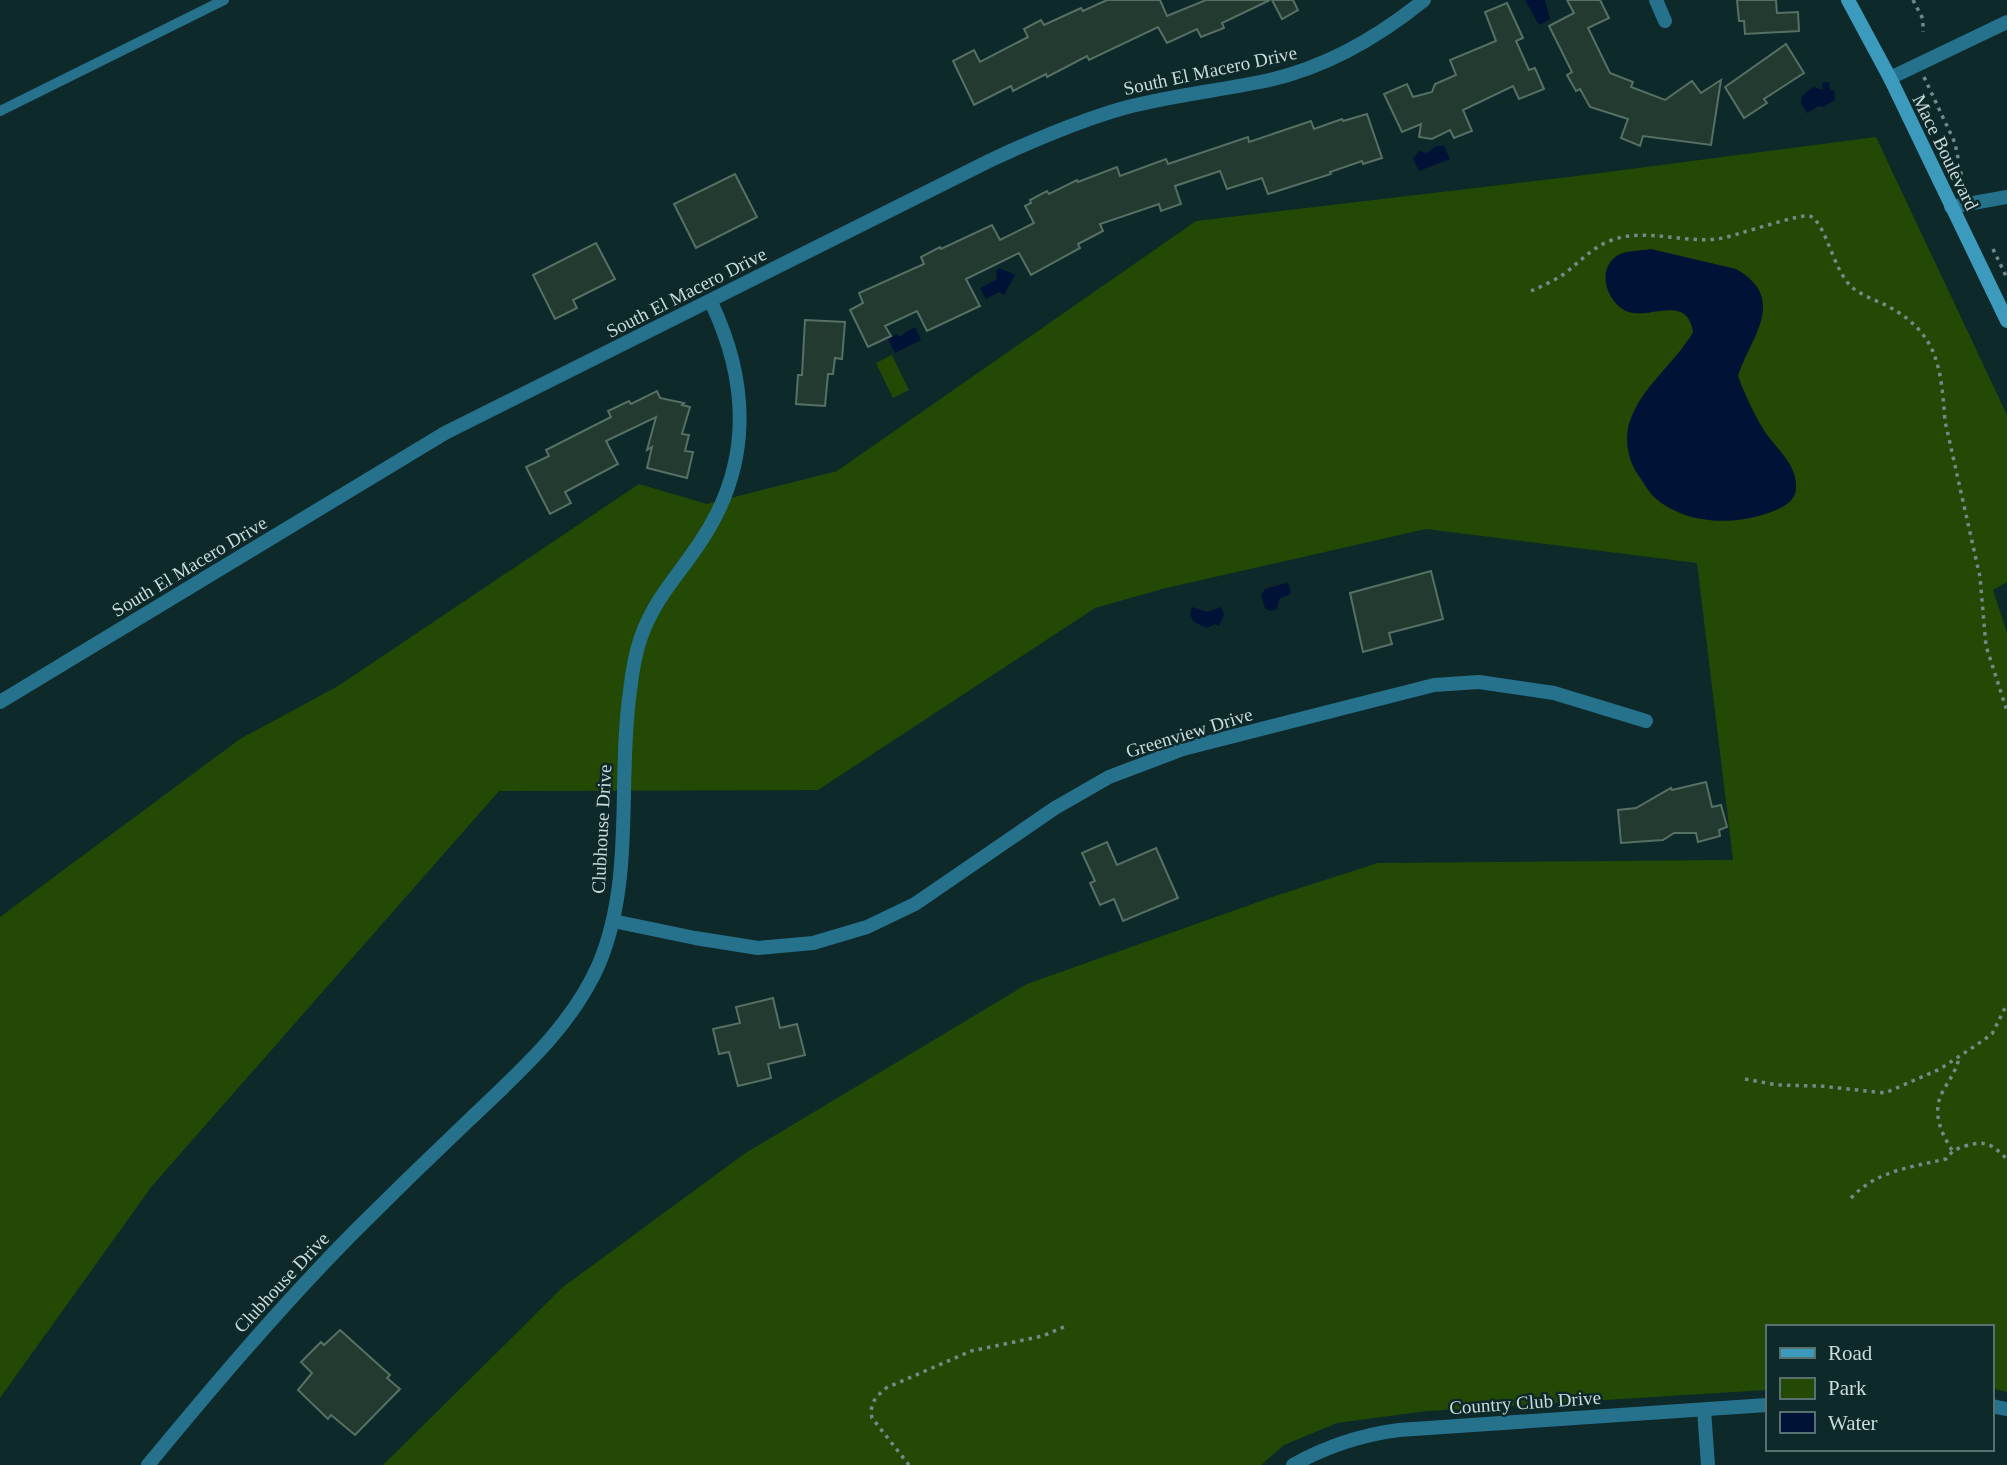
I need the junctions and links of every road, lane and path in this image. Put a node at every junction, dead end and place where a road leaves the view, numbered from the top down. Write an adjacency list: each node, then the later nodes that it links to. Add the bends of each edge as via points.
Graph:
1 (224, 0): 11 (lane)
2 (1424, 0): 16 (street, South El Macero Drive, via 1378,34 1321,64 1262,82 1124,108 1041,137)
3 (1656, 0): 6 (street)
4 (1848, 0): 10 (street, Mace Boulevard)
5 (1913, 0): 8 (path, via 1923,19)
6 (1665, 20)
7 (2007, 22): 9 (street)
8 (1923, 32)
9 (1918, 65): 10 (street); 13 (path, via 1955,143)
10 (1889, 78): 14 (street, Mace Boulevard)
11 (0, 111)
12 (2007, 197): 13 (street)
13 (1970, 203): 14 (street)
14 (1951, 207): 17 (street, Mace Boulevard)
15 (1531, 291): 19 (path, via 1565,273 1593,249 1622,237 1721,238 1800,215 1811,216 1844,280 1913,322 1932,347 1980,577 1986,646)
16 (711, 302): 18 (street, South El Macero Drive, via 445,433); 21 (street, Clubhouse Drive, via 728,339 739,386 737,451 711,526 665,587 640,639 627,710 621,874)
17 (2006, 314)
18 (0, 702)
19 (2007, 711)
20 (1646, 721): 21 (street, Greenview Drive, via 1554,693 1479,682 1434,685 1183,749 1110,777 1055,808 915,904 867,927 813,943 758,948)
21 (614, 921): 31 (street, Clubhouse Drive, via 588,985 542,1050 311,1277)
22 (2007, 1004): 23 (path, via 1992,1034)
23 (1960, 1056): 24 (path, via 1885,1093); 25 (path, via 1940,1096 1937,1115)
24 (1745, 1079)
25 (1952, 1150): 26 (path, via 1981,1142); 27 (path, via 1946,1158 1881,1175)
26 (2007, 1159)
27 (1851, 1198)
28 (1066, 1326): 32 (path, via 1043,1336 957,1356 886,1388 870,1408 872,1418)
29 (1766, 1405): 30 (street, Country Club Drive)
30 (1704, 1410): 33 (street, Country Club Drive, via 1399,1430 1363,1435); 34 (street)
31 (148, 1465)
32 (909, 1465)
33 (1293, 1465)
34 (1708, 1465)

